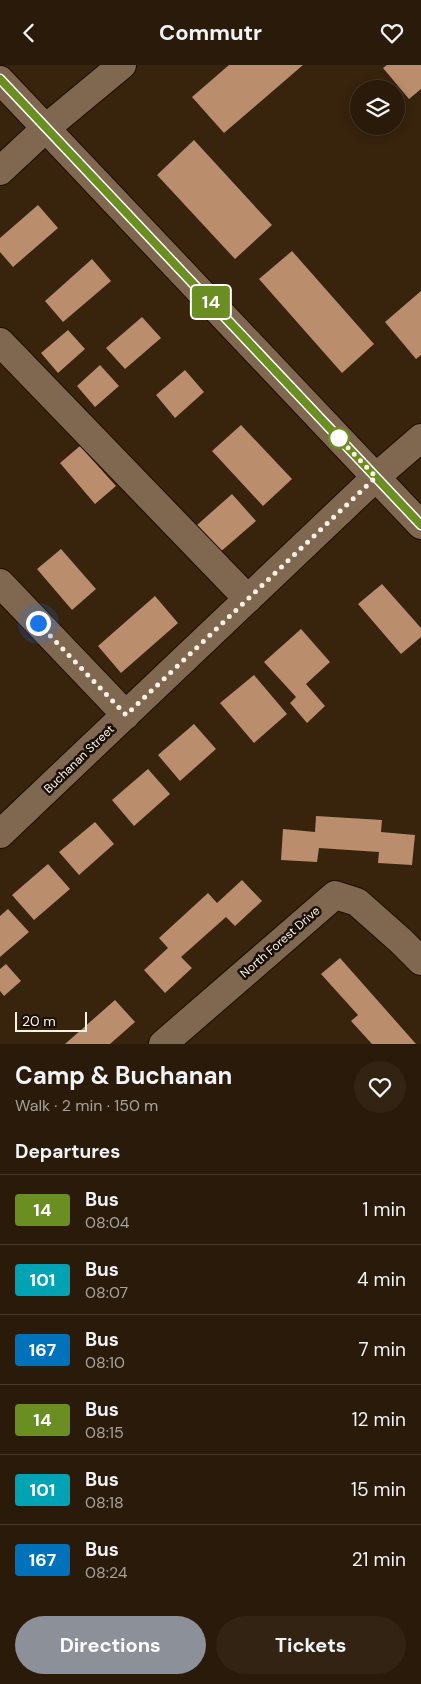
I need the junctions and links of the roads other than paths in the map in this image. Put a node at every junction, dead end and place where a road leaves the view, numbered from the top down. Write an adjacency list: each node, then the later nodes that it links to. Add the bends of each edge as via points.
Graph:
1 (122, 65): 3 (street)
2 (0, 79): 3 (street)
3 (46, 128): 4 (street); 7 (street)
4 (0, 171)
5 (0, 342): 10 (street)
6 (421, 437): 7 (street, Buchanan Street)
7 (376, 477): 8 (street); 10 (street, Buchanan Street)
8 (421, 525)
9 (0, 583): 11 (street)
10 (248, 599): 11 (street, Buchanan Street)
11 (126, 715): 12 (street, Buchanan Street)
12 (0, 834)
13 (421, 961): 14 (street, North Forest Drive, via 357,902 335,895)
14 (163, 1044)

